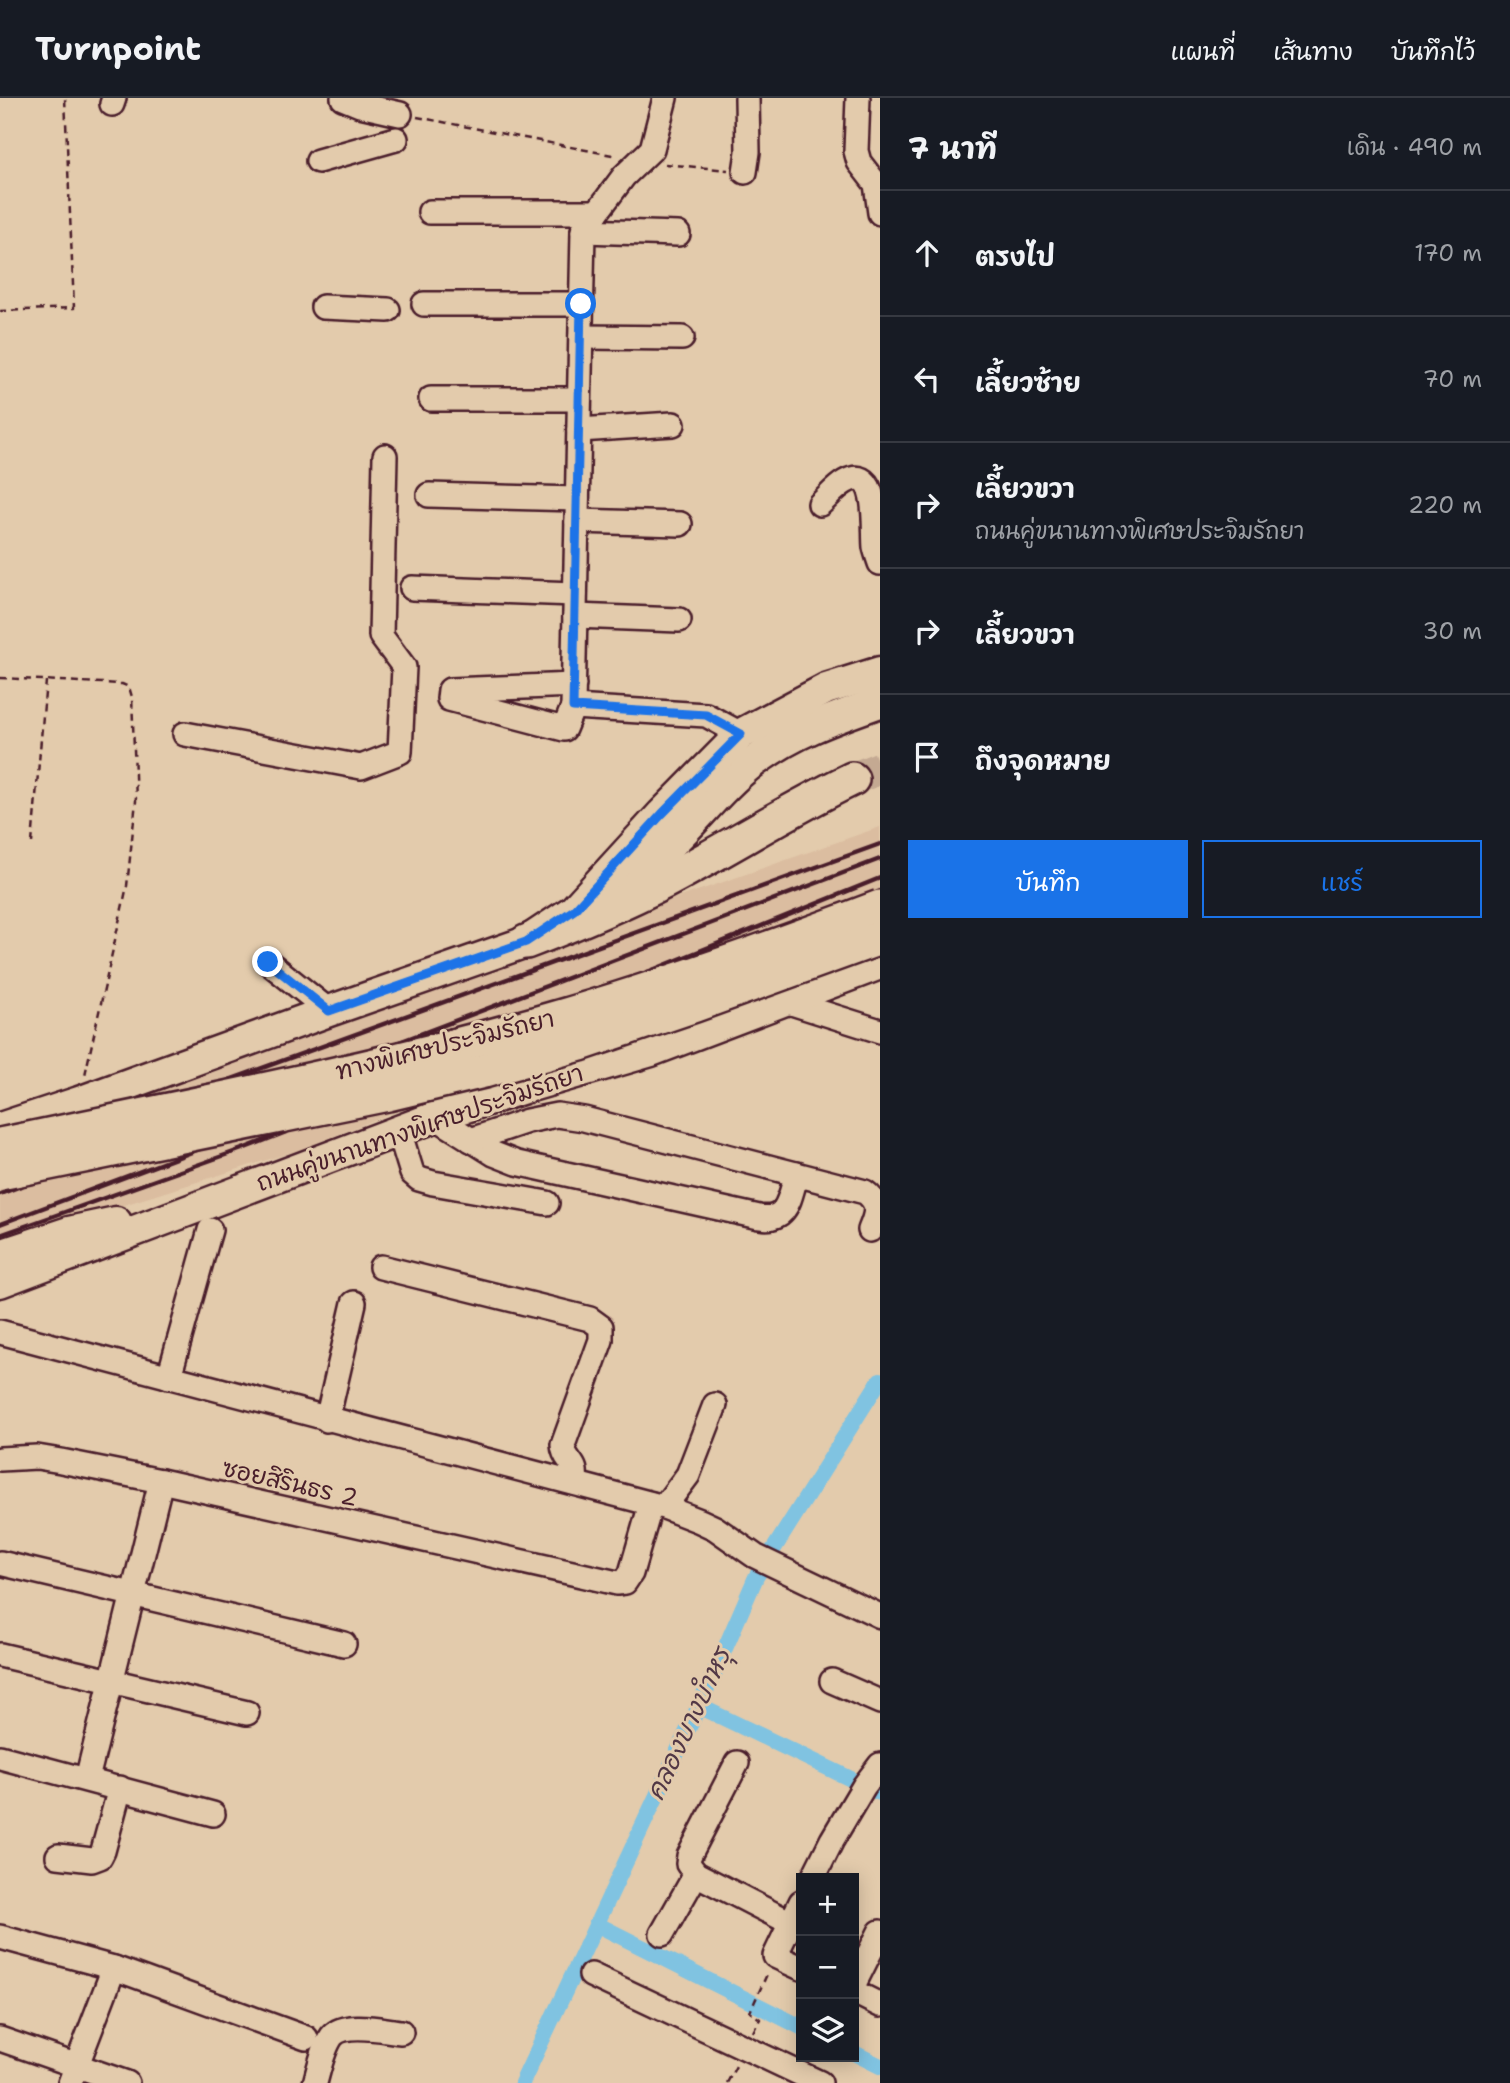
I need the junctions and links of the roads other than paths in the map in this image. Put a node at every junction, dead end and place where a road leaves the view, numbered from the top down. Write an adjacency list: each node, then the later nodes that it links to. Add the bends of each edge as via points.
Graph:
1 (343, 98): 5 (street)
2 (665, 98): 10 (street, via 652,149)
3 (747, 98): 8 (street)
4 (858, 98): 11 (street, via 856,151 876,184)
5 (400, 114)
6 (396, 139): 7 (street)
7 (318, 161)
8 (745, 172)
9 (430, 212): 10 (street)
10 (597, 212): 12 (street)
11 (880, 213)
12 (583, 231): 13 (street); 15 (street)
13 (678, 234)
14 (424, 304): 15 (street)
15 (581, 304): 18 (street)
16 (323, 307): 17 (street)
17 (388, 310)
18 (581, 337): 19 (street); 21 (street)
19 (682, 338)
20 (430, 399): 21 (street)
21 (579, 399): 23 (street)
22 (673, 424): 23 (street)
23 (579, 430): 28 (street)
24 (385, 456): 36 (street, via 381,636 404,667 400,751 361,767)
25 (872, 479): 27 (street, via 853,478); 30 (street, via 875,550)
26 (429, 495): 28 (street)
27 (820, 504)
28 (577, 510): 29 (street); 32 (street)
29 (680, 524)
30 (880, 563)
31 (412, 589): 32 (street)
32 (575, 605): 33 (street); 37 (street, via 573,696 706,715)
33 (679, 620)
34 (880, 672): 37 (main road, via 826,689)
35 (880, 702): 40 (main road, via 817,724 754,762 656,858)
36 (185, 734)
37 (741, 734): 40 (main road)
38 (852, 779): 42 (highway, via 665,881)
39 (880, 907): 53 (highway, ทางพิเศษประจิมรัถยา, bridge, via 569,1014 261,1089)
40 (574, 910): 42 (main road)
41 (880, 938): 54 (highway, ทางพิเศษประจิมรัถยา, bridge, via 631,1027 484,1072)
42 (526, 942): 46 (main road)
43 (268, 962): 46 (street)
44 (877, 963): 45 (main road, ถนนคู่ขนานทางพิเศษประจิมรัถยา); 48 (main road, via 804,974 680,1020)
45 (785, 1001): 47 (street); 48 (main road, ถนนคู่ขนานทางพิเศษประจิมรัถยา, via 651,1051)
46 (329, 1011): 50 (main road)
47 (880, 1031)
48 (524, 1088): 49 (main road, ถนนคู่ขนานทางพิเศษประจิมรัถยา)
49 (435, 1117): 51 (main road, ถนนคู่ขนานทางพิเศษประจิมรัถยา); 52 (street)
50 (0, 1128)
51 (399, 1130): 56 (street, via 412,1173 419,1179); 57 (main road, ถนนคู่ขนานทางพิเศษประจิมรัถยา)
52 (471, 1140): 55 (street, via 557,1115); 55 (street, via 517,1163 768,1219 786,1207)
53 (0, 1145)
54 (0, 1173)
55 (797, 1174): 59 (street, via 874,1197 878,1209)
56 (547, 1203)
57 (185, 1211): 60 (main road, via 101,1224); 62 (main road, ถนนคู่ขนานทางพิเศษประจิมรัถยา)
58 (210, 1230): 65 (street)
59 (870, 1230)
60 (0, 1255)
61 (381, 1267): 70 (street, via 590,1319 601,1327 601,1340 563,1444 576,1470)
62 (0, 1282)
63 (354, 1303): 67 (street)
64 (0, 1332): 65 (street)
65 (169, 1377): 67 (street)
66 (715, 1405): 71 (street, ซอยสิรินธร 2, via 688,1475)
67 (327, 1420): 70 (street)
68 (0, 1459): 69 (street, ซอยสิรินธร 2, via 37,1457)
69 (161, 1481): 71 (street, ซอยสิรินธร 2, via 617,1583 625,1582 631,1573); 73 (street)
70 (574, 1483): 71 (street)
71 (658, 1506): 74 (street, via 715,1528 755,1556)
72 (0, 1563): 73 (street)
73 (133, 1596): 75 (street); 78 (street)
74 (880, 1616)
75 (344, 1644)
76 (0, 1655): 78 (street)
77 (832, 1681): 79 (street)
78 (112, 1683): 80 (street); 84 (street)
79 (880, 1702)
80 (247, 1713)
81 (0, 1757): 84 (street)
82 (737, 1763): 89 (street, via 689,1856 688,1864)
83 (872, 1775): 88 (street)
84 (87, 1779): 85 (street)
85 (120, 1788): 86 (street); 87 (street, via 100,1857)
86 (213, 1814)
87 (58, 1856)
88 (816, 1873)
89 (696, 1874): 91 (street); 93 (street)
90 (796, 1912): 91 (street)
91 (791, 1923): 95 (street, via 775,1956)
92 (880, 1932): 97 (street)
93 (662, 1934)
94 (0, 1937): 96 (street)
95 (796, 1966)
96 (114, 1968): 102 (street); 104 (street)
97 (859, 1974)
98 (592, 1975): 107 (street)
99 (859, 1994): 100 (street)
100 (880, 2005)
101 (401, 2032): 106 (street, via 342,2029 331,2037)
102 (306, 2038)
103 (0, 2039): 104 (street)
104 (73, 2074): 105 (street)
105 (127, 2083)
106 (315, 2083)
107 (820, 2083)

